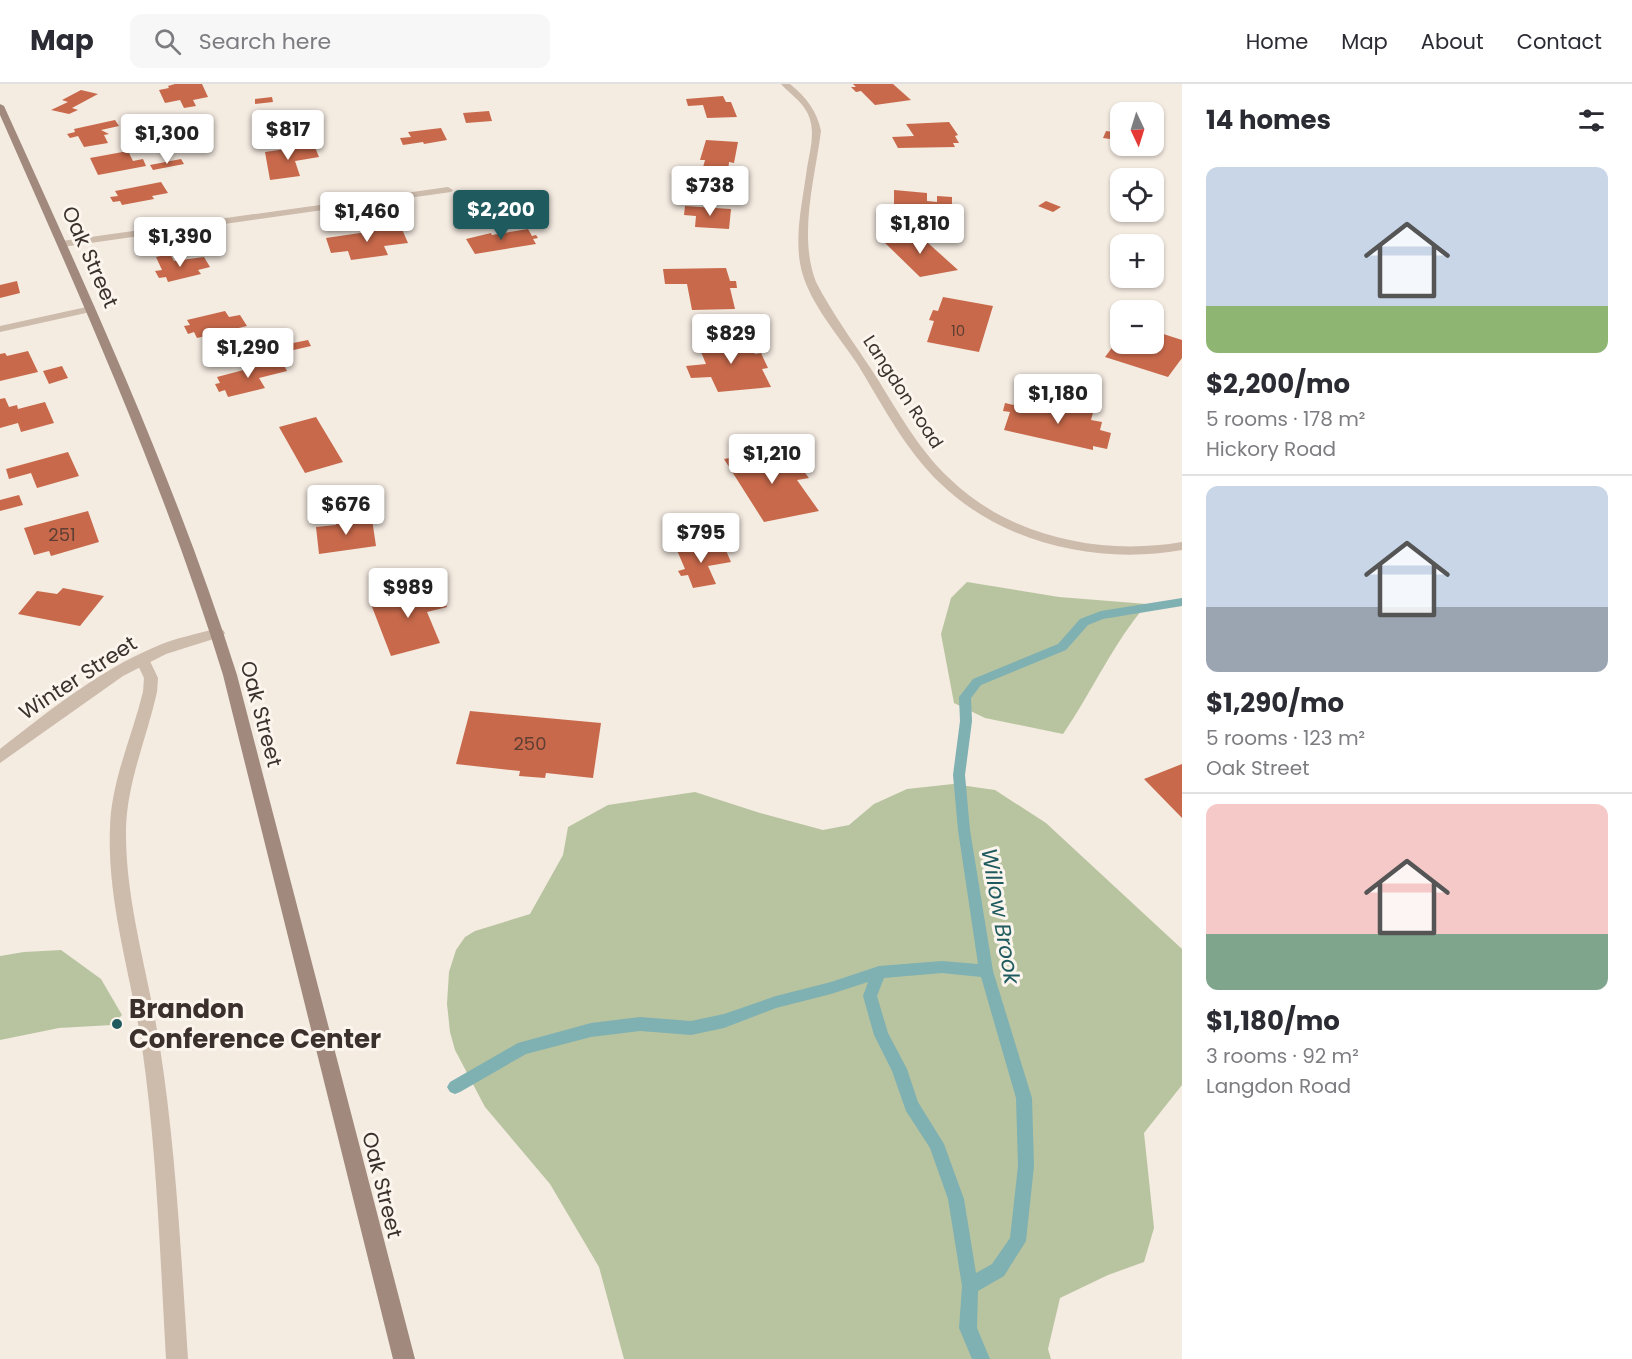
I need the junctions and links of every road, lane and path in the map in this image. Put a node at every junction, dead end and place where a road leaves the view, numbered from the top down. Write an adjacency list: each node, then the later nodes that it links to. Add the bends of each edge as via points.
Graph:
1 (785, 84): 7 (street, Langdon Road, via 808,105 817,131 804,237 808,273 926,461 967,501 999,520 1043,536 1090,548 1132,552)
2 (0, 106): 4 (main road, Oak Street)
3 (448, 190): 4 (street)
4 (62, 244): 5 (main road, Oak Street)
5 (90, 309): 6 (street); 8 (main road, Oak Street, via 176,511)
6 (0, 329)
7 (1182, 546)
8 (218, 633): 9 (street, Winter Street); 12 (main road, Oak Street)
9 (142, 659): 10 (street, Winter Street, via 54,716); 11 (street, via 151,678 150,692 123,789 117,826 133,960 159,1106)
10 (0, 757)
11 (177, 1359)
12 (405, 1359)

